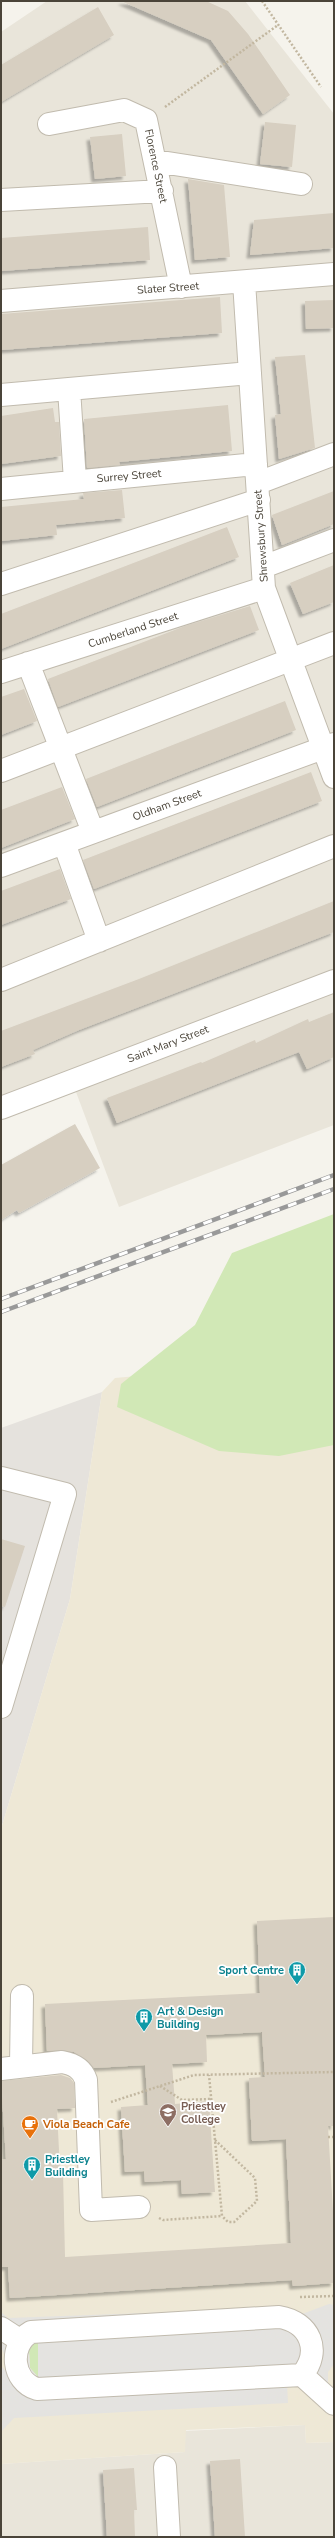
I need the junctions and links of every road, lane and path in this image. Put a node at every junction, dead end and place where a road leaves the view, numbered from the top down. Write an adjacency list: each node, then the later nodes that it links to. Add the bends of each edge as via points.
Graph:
1 (262, 1): 2 (path)
2 (278, 25): 3 (path); 4 (path)
3 (321, 87)
4 (146, 120): 5 (street, Florence Street, via 124,110); 6 (street, Florence Street)
5 (49, 124)
6 (155, 161): 7 (street); 8 (street, Florence Street)
7 (301, 184)
8 (162, 191): 9 (street); 12 (street, Florence Street)
9 (1, 200)
10 (334, 274): 11 (street, Slater Street)
11 (244, 282): 12 (street, Slater Street); 14 (street, Shrewsbury Street)
12 (181, 288): 13 (street, Slater Street)
13 (1, 301)
14 (250, 373): 15 (street); 19 (street, Shrewsbury Street)
15 (69, 389): 16 (street); 18 (street)
16 (1, 395)
17 (334, 454): 19 (street)
18 (75, 481): 19 (street, Surrey Street); 20 (street, Surrey Street)
19 (257, 483): 22 (street, Shrewsbury Street); 23 (street)
20 (1, 489)
21 (334, 540): 22 (street, Cumberland Street)
22 (264, 577): 25 (street, Shrewsbury Street); 26 (street, Cumberland Street)
23 (1, 584)
24 (334, 643): 25 (street)
25 (291, 659): 28 (street, Shrewsbury Street); 29 (street)
26 (28, 663): 27 (street, Cumberland Street); 29 (street)
27 (1, 672)
28 (329, 746): 31 (street, Shrewsbury Street); 32 (street, Oldham Street)
29 (61, 748): 30 (street); 32 (street)
30 (1, 771)
31 (334, 777)
32 (93, 832): 33 (street, Oldham Street)
33 (64, 843): 35 (street, Oldham Street); 36 (street)
34 (334, 846): 36 (street)
35 (1, 866)
36 (99, 941): 37 (street)
37 (1, 980)
38 (334, 981): 39 (street, Saint Mary Street)
39 (1, 1108)
40 (1, 1478): 41 (street, via 65,1494)
41 (1, 1707)
42 (22, 1996): 43 (street)
43 (11, 2067): 48 (street, via 71,2063 80,2070 86,2080)
44 (334, 2072): 45 (path)
45 (209, 2074): 46 (path, via 194,2075); 47 (path)
46 (160, 2086): 47 (path, via 182,2100); 48 (path)
47 (211, 2098): 51 (path)
48 (87, 2110): 52 (street, via 91,2210)
49 (328, 2137): 50 (path)
50 (334, 2137)
51 (215, 2140): 53 (path); 53 (path, via 255,2178 257,2201 234,2222 228,2222)
52 (139, 2207): 53 (path, via 164,2220)
53 (222, 2216)
54 (1, 2328): 55 (street)
55 (21, 2341): 56 (street, via 16,2354 18,2371 28,2386 37,2389); 56 (street, via 31,2332 280,2317 300,2324 308,2334 311,2348 308,2368)
56 (302, 2374): 57 (street)
57 (334, 2404)
58 (165, 2467): 59 (street)
59 (169, 2537)

